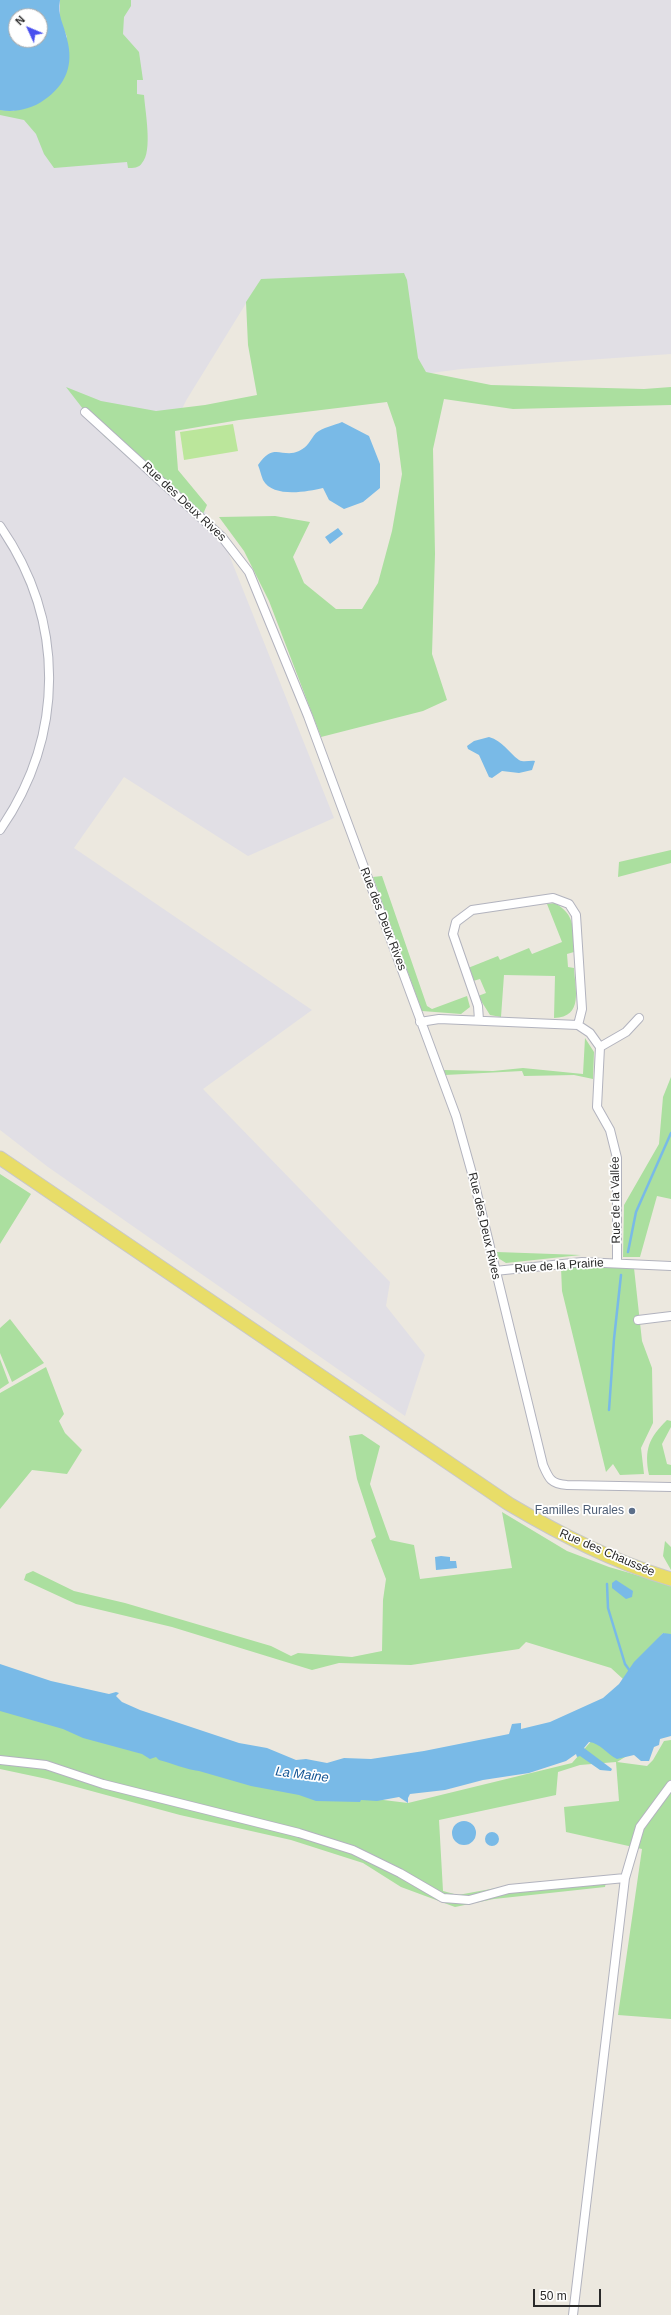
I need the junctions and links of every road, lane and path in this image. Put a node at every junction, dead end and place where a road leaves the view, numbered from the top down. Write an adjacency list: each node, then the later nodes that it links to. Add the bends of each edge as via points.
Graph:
1 (85, 412): 6 (street, Rue des Deux Rives, via 222,537 249,572 308,716)
2 (0, 526): 3 (street, via 24,566 39,606 49,652 49,684 44,734 34,765 26,786)
3 (0, 830)
4 (639, 1018): 8 (street, via 626,1032)
5 (479, 1020): 6 (street, via 439,1019); 7 (street); 7 (street, via 478,1006 453,934 456,922 463,914 472,910 553,898 569,904 576,915 582,1009)
6 (420, 1022): 12 (street, Rue des Deux Rives, via 456,1116)
7 (578, 1025): 8 (street, via 590,1033)
8 (600, 1047): 10 (street, Rue de la Vallée, via 597,1107 610,1130 617,1158)
9 (0, 1158): 16 (main road, Rue des Chaussée, via 509,1504 562,1536)
10 (617, 1262): 11 (street, Rue de la Prairie); 12 (street, Rue de la Prairie, via 582,1262)
11 (671, 1266)
12 (495, 1271): 15 (street, Rue des Deux Rives, via 543,1465 550,1481 563,1485)
13 (671, 1316): 14 (street)
14 (638, 1320)
15 (671, 1487)
16 (671, 1579)
17 (0, 1760): 19 (street, via 46,1765 103,1784 332,1843 357,1851 443,1898 469,1900 509,1889)
18 (671, 1785): 19 (street, via 640,1827)
19 (625, 1878): 20 (street)
20 (573, 2315)

